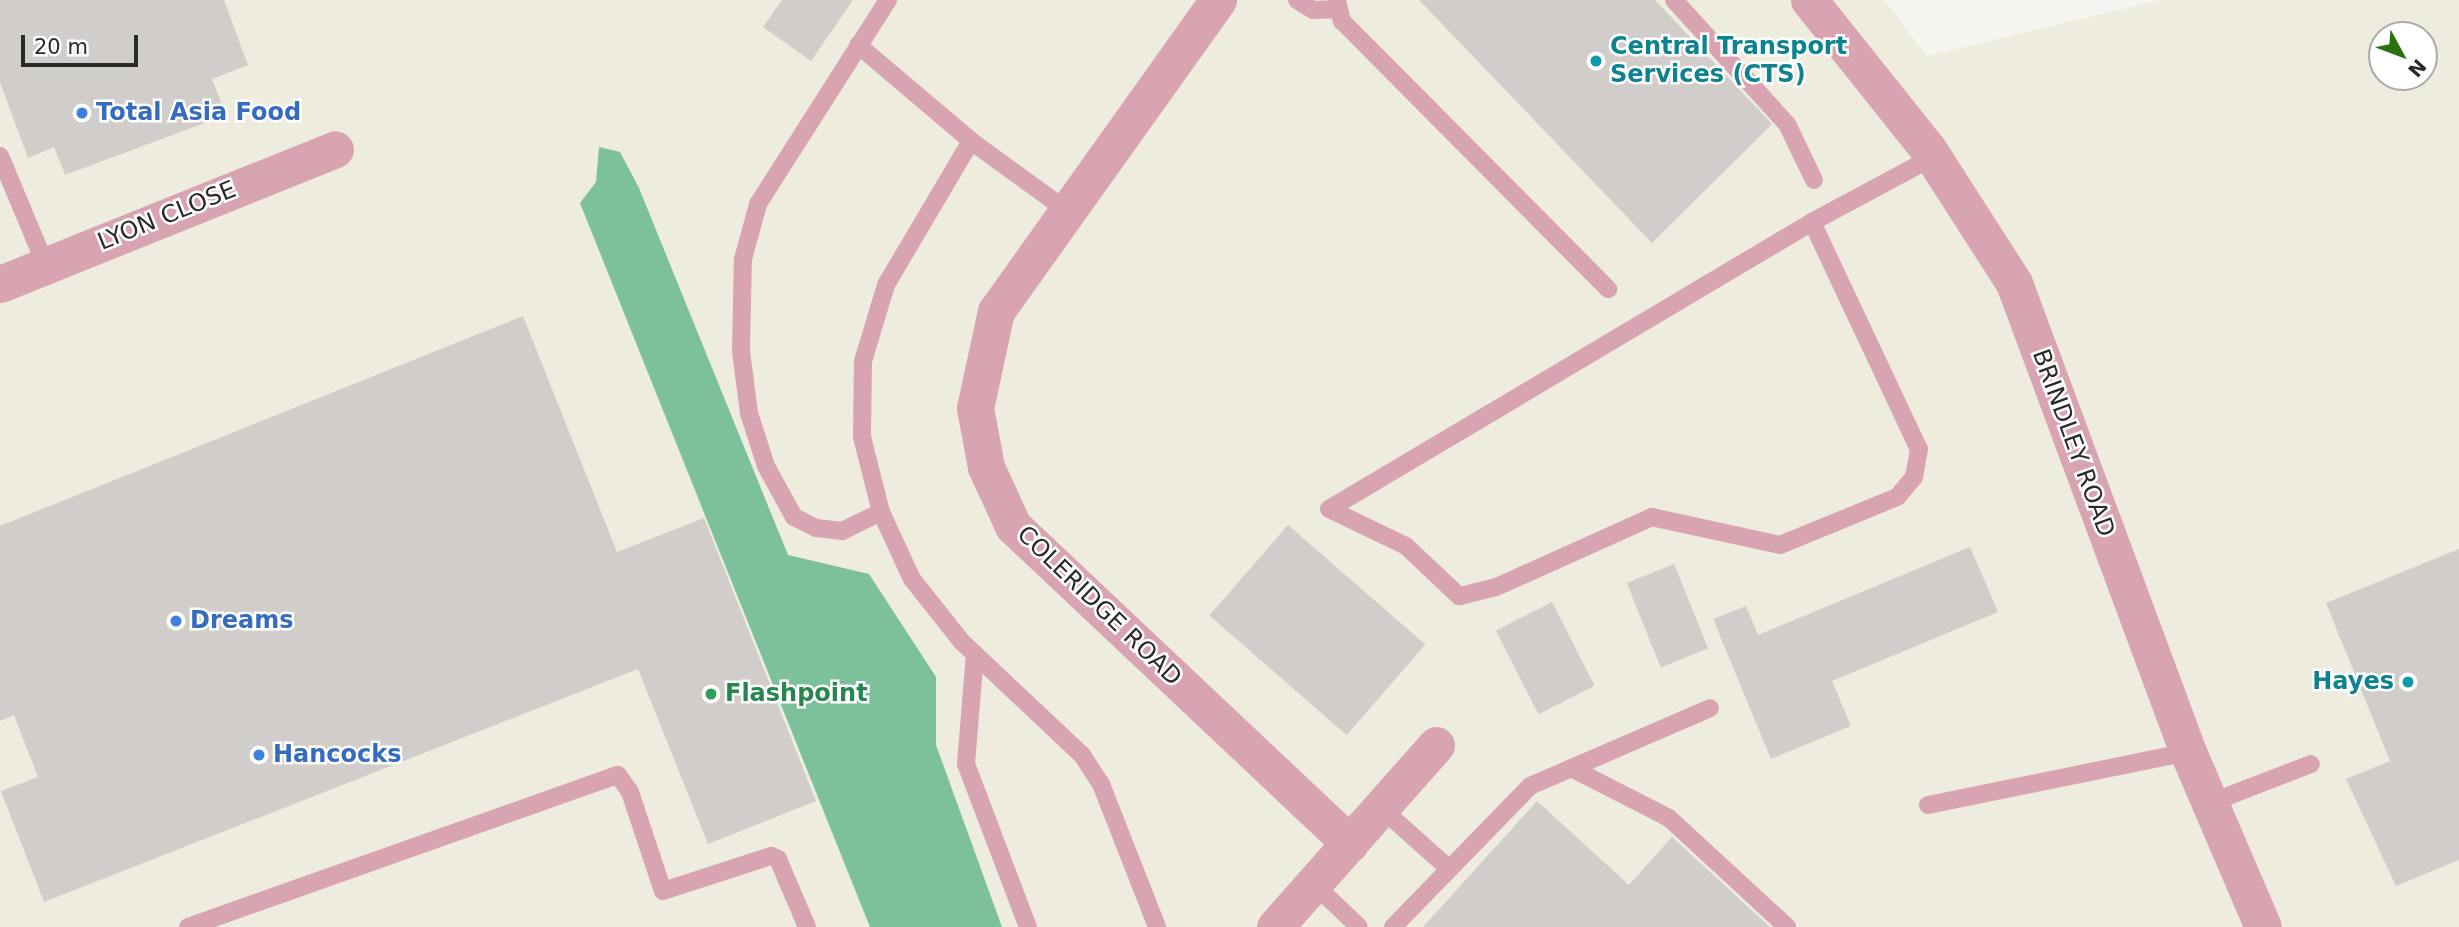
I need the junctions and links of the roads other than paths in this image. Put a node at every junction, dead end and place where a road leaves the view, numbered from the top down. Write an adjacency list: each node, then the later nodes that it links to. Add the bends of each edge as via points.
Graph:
1 (888, 0): 7 (lane)
2 (1218, 0): 13 (street, COLERIDGE ROAD)
3 (1297, 0): 6 (lane, via 1313,10)
4 (1674, 0): 12 (lane, via 1787,124)
5 (1809, 0): 11 (street, BRINDLEY ROAD)
6 (1336, 4): 17 (lane)
7 (858, 45): 8 (lane); 18 (lane, via 758,204 743,259 741,351 749,413 766,466 794,517 816,528 842,531)
8 (971, 141): 13 (lane); 18 (lane, via 886,285 863,361 862,437)
9 (335, 149): 15 (street, LYON CLOSE)
10 (0, 156): 15 (lane)
11 (1933, 157): 14 (lane); 22 (street, BRINDLEY ROAD, via 2014,283)
12 (1814, 180)
13 (1066, 210): 28 (street, COLERIDGE ROAD, via 996,311 975,408 986,467 1013,526)
14 (1812, 222): 14 (lane, via 1638,328 1329,509 1406,546 1459,596 1496,587 1652,517 1780,545 1897,497 1914,477 1919,449)
15 (46, 266): 16 (street, LYON CLOSE)
16 (0, 284)
17 (1608, 289)
18 (881, 512): 19 (lane, via 912,579)
19 (975, 654): 33 (lane, via 966,764); 34 (lane, via 1082,755 1101,785)
20 (1710, 708): 24 (lane)
21 (1436, 745): 27 (street)
22 (2188, 751): 25 (street, BRINDLEY ROAD); 26 (lane)
23 (2311, 764): 25 (lane)
24 (1571, 768): 29 (lane, via 1530,786); 38 (lane, via 1669,818)
25 (2210, 803): 39 (street, BRINDLEY ROAD)
26 (1928, 805)
27 (1381, 808): 28 (street); 29 (lane)
28 (1350, 845): 30 (street)
29 (1447, 867): 37 (lane)
30 (1314, 884): 35 (street); 36 (lane)
31 (188, 927): 32 (lane, via 618,775 630,792 663,891 771,856 778,859)
32 (807, 927)
33 (1028, 927)
34 (1157, 927)
35 (1275, 927)
36 (1359, 927)
37 (1393, 927)
38 (1787, 927)
39 (2263, 927)

